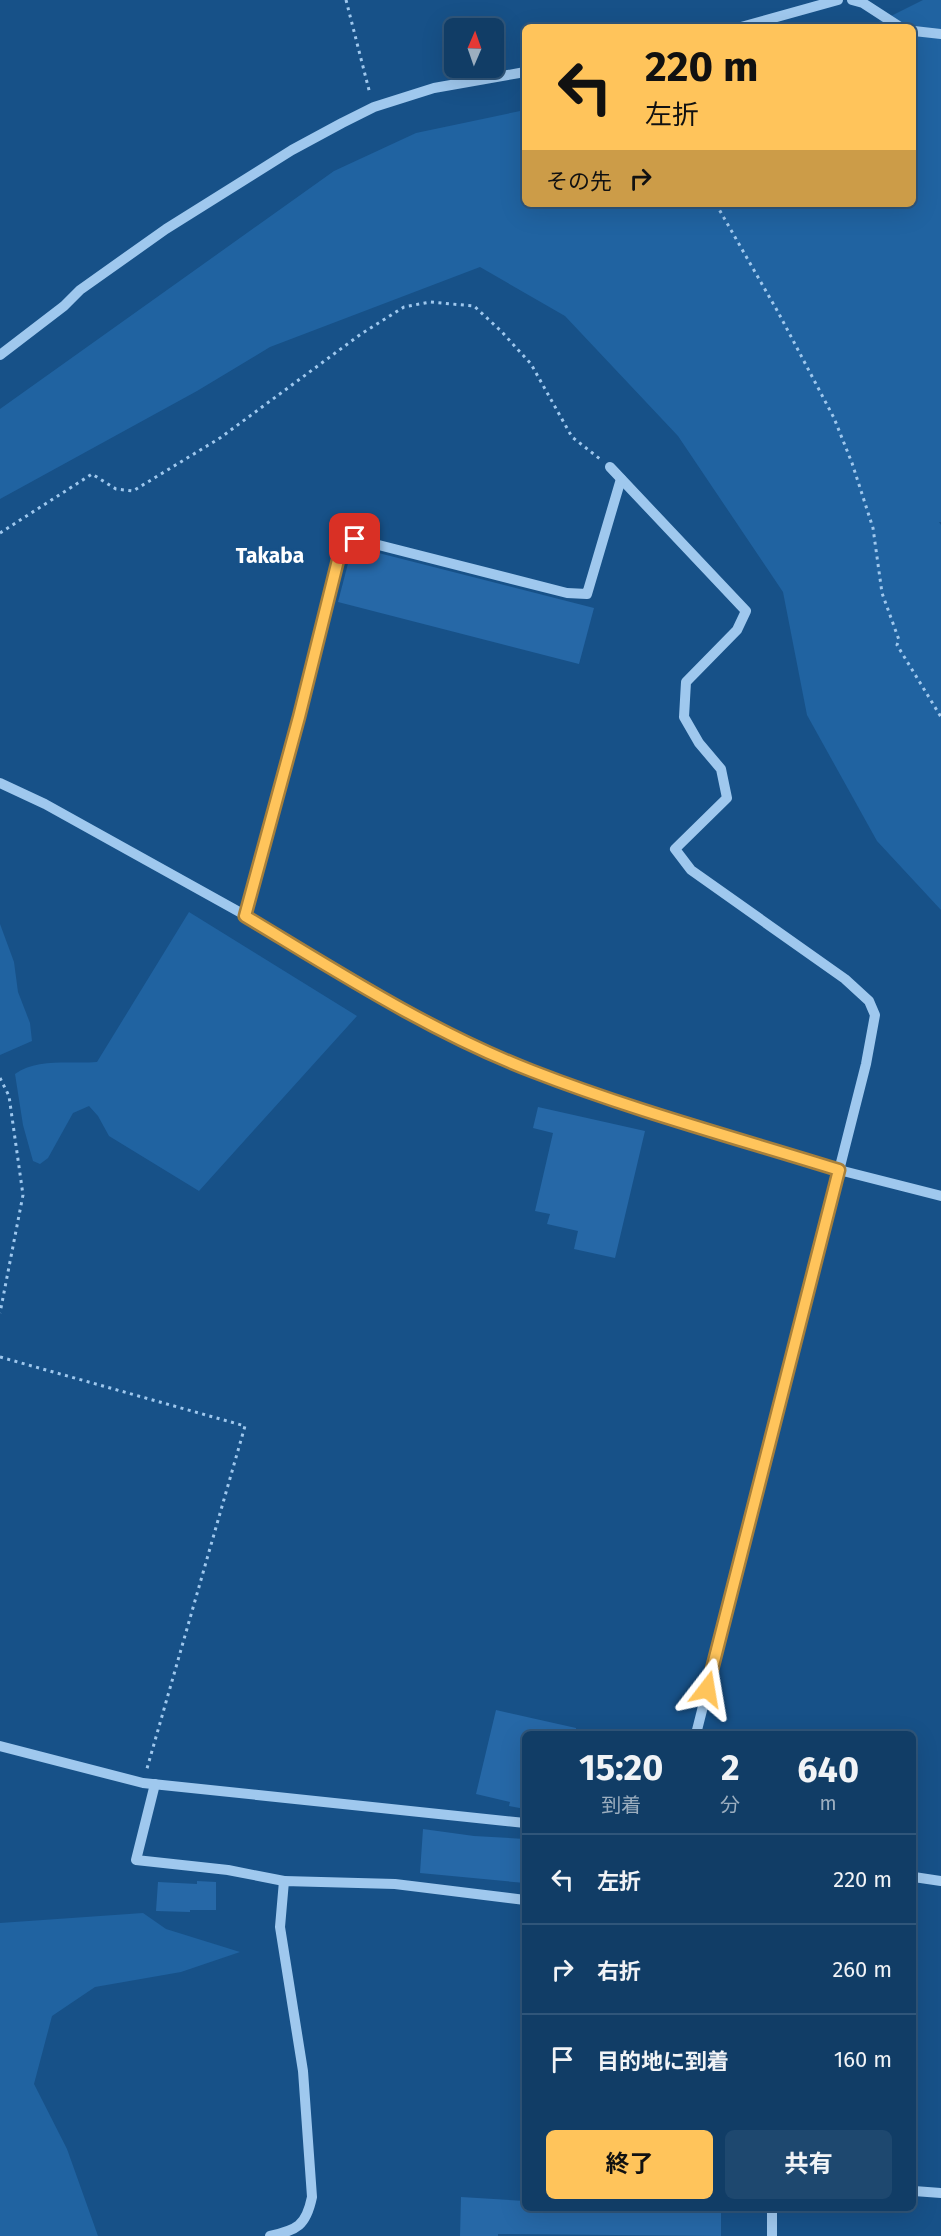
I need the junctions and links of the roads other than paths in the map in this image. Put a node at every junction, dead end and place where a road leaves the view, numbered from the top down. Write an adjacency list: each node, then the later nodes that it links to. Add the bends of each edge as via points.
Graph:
1 (838, 0): 3 (street)
2 (852, 0): 4 (street)
3 (752, 24)
4 (895, 24)
5 (916, 31): 6 (street)
6 (941, 34)
7 (522, 73): 8 (street, via 434,88 374,107 292,150 166,229 80,290)
8 (0, 355)
9 (610, 467): 10 (street)
10 (621, 479): 12 (street, via 587,594 567,593 355,539 342,544); 13 (street, via 746,611 737,630 686,681 684,717 721,769 727,798 675,849 691,870 845,979 869,1001 875,1015)
11 (0, 783): 12 (street, via 45,804)
12 (245, 916): 13 (street, via 432,1025 530,1071 654,1115)
13 (839, 1170): 14 (street); 15 (street)
14 (941, 1196)
15 (697, 1731)
16 (0, 1746): 17 (street)
17 (149, 1783): 18 (street); 20 (street, via 136,1860 228,1870)
18 (522, 1823)
19 (916, 1877): 21 (street)
20 (284, 1881): 22 (street, via 395,1884); 26 (street, via 280,1927 303,2071 312,2198 309,2214)
21 (941, 1881)
22 (522, 1900)
23 (916, 2191): 24 (street)
24 (941, 2193)
25 (772, 2211): 28 (street)
26 (296, 2233): 27 (street)
27 (270, 2236)
28 (772, 2236)

